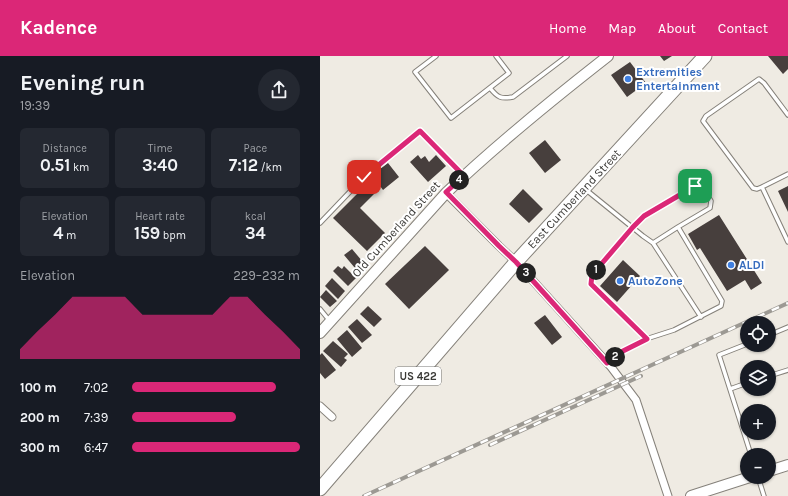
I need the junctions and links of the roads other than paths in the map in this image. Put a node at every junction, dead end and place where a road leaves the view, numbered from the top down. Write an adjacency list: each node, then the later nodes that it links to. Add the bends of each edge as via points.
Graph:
1 (436, 56): 6 (lane, via 415,72 451,118)
2 (496, 56): 6 (lane, via 509,73)
3 (567, 56): 6 (lane, via 513,97 496,96)
4 (608, 56): 9 (street, Old Cumberland Street, via 552,100)
5 (705, 56): 11 (highway, East Cumberland Street / US 422)
6 (490, 88)
7 (788, 115): 10 (lane, via 764,82 756,79 703,119 703,123 753,188)
8 (788, 174): 10 (lane)
9 (464, 176): 12 (street, Old Cumberland Street); 13 (lane, via 420,131 364,177)
10 (762, 186): 16 (lane)
11 (584, 188): 14 (lane); 18 (highway, East Cumberland Street / US 422)
12 (446, 192): 18 (street); 21 (street, Old Cumberland Street)
13 (320, 223)
14 (633, 227): 15 (lane, via 644,216 701,185 711,201 710,208); 17 (lane); 25 (lane, via 592,275 591,284)
15 (678, 227): 17 (lane); 20 (lane, via 722,301 721,306)
16 (788, 242)
17 (653, 243): 20 (lane)
18 (516, 262): 27 (street); 39 (highway, East Cumberland Street / US 422)
19 (320, 309): 21 (lane)
20 (701, 317): 25 (lane)
21 (330, 321): 23 (street, Old Cumberland Street)
22 (788, 327): 24 (lane)
23 (320, 332)
24 (776, 332)
25 (647, 339): 27 (lane, via 623,351)
26 (740, 347): 31 (lane, via 719,355)
27 (607, 363): 40 (street, via 636,400)
28 (788, 370): 29 (lane)
29 (776, 374)
30 (740, 385): 31 (lane)
31 (730, 389): 34 (lane)
32 (320, 406): 33 (street)
33 (332, 417)
34 (749, 448)
35 (788, 465): 36 (street)
36 (776, 469)
37 (740, 480): 41 (street)
38 (760, 484): 42 (lane)
39 (320, 489)
40 (668, 496)
41 (691, 496)
42 (764, 496)

